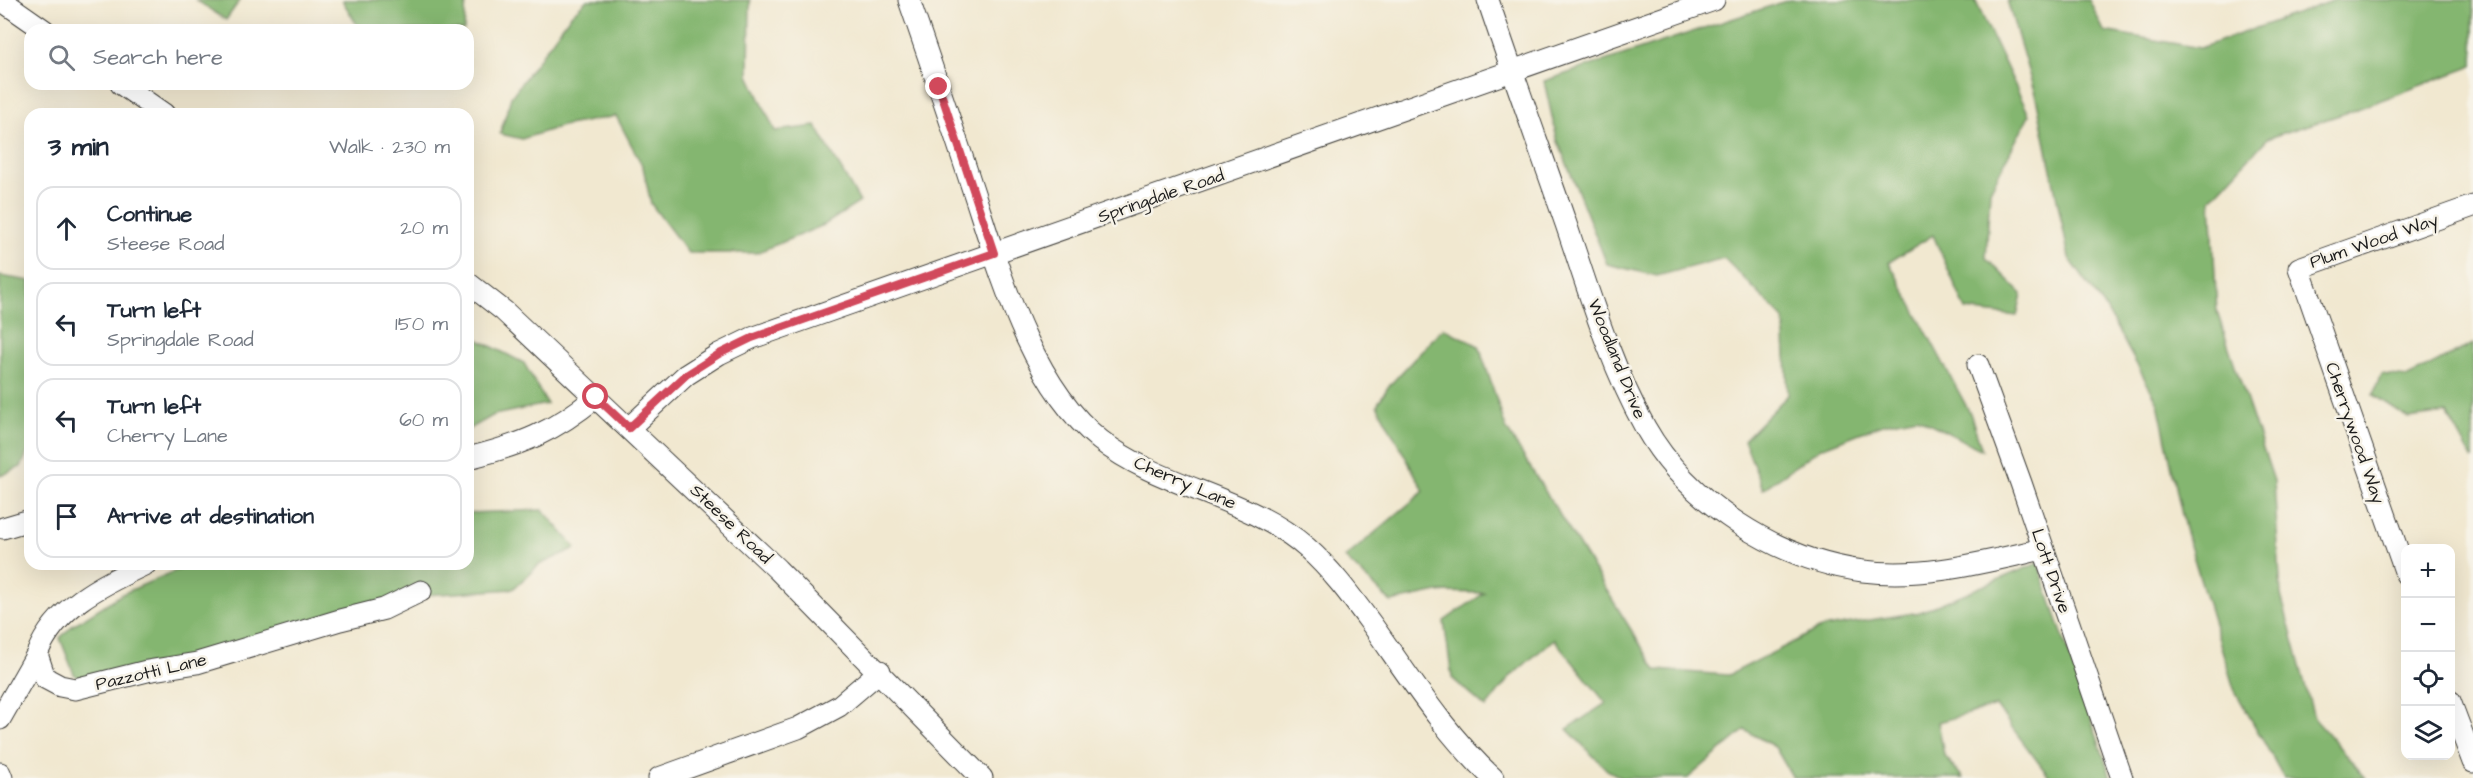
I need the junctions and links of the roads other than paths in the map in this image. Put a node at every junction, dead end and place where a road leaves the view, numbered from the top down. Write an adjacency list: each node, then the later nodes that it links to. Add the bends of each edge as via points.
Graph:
1 (1, 0): 5 (street)
2 (909, 0): 10 (street, Cherry Lane)
3 (1488, 0): 6 (street, Woodland Drive)
4 (1714, 0): 6 (street, Springdale Road)
5 (35, 24)
6 (1512, 71): 10 (street, Springdale Road); 19 (street, Woodland Drive, via 1629,395 1660,450 1706,499 1769,542 1834,566 1863,571 1943,570)
7 (130, 90): 8 (street)
8 (155, 108)
9 (2473, 206): 12 (street, Plum Wood Way, via 2299,268)
10 (994, 253): 15 (street, Springdale Road, via 752,338 686,375); 32 (street, Cherry Lane, via 1042,369 1080,422 1126,457 1257,514 1307,548 1344,587 1420,692)
11 (474, 288): 14 (street, Steese Road)
12 (2306, 291): 20 (street, Cherrywood Way)
13 (1978, 365): 19 (street, Lott Drive)
14 (596, 397): 15 (street, Steese Road); 16 (street, via 553,429)
15 (629, 428): 24 (street, Steese Road)
16 (474, 456)
17 (24, 522): 18 (street)
18 (3, 528)
19 (2043, 549): 33 (street, Lott Drive)
20 (2401, 560)
21 (134, 570): 23 (street, via 91,592 62,615)
22 (421, 591): 23 (street, Pazzotti Lane, via 384,609 197,663 147,670 75,689 45,678)
23 (37, 654): 26 (street)
24 (880, 671): 30 (street, via 839,706 798,728); 31 (street, Steese Road)
25 (2453, 706): 27 (street)
26 (0, 719)
27 (2473, 762)
28 (0, 773): 29 (street)
29 (2, 778)
30 (659, 778)
31 (982, 778)
32 (1493, 778)
33 (2122, 778)

